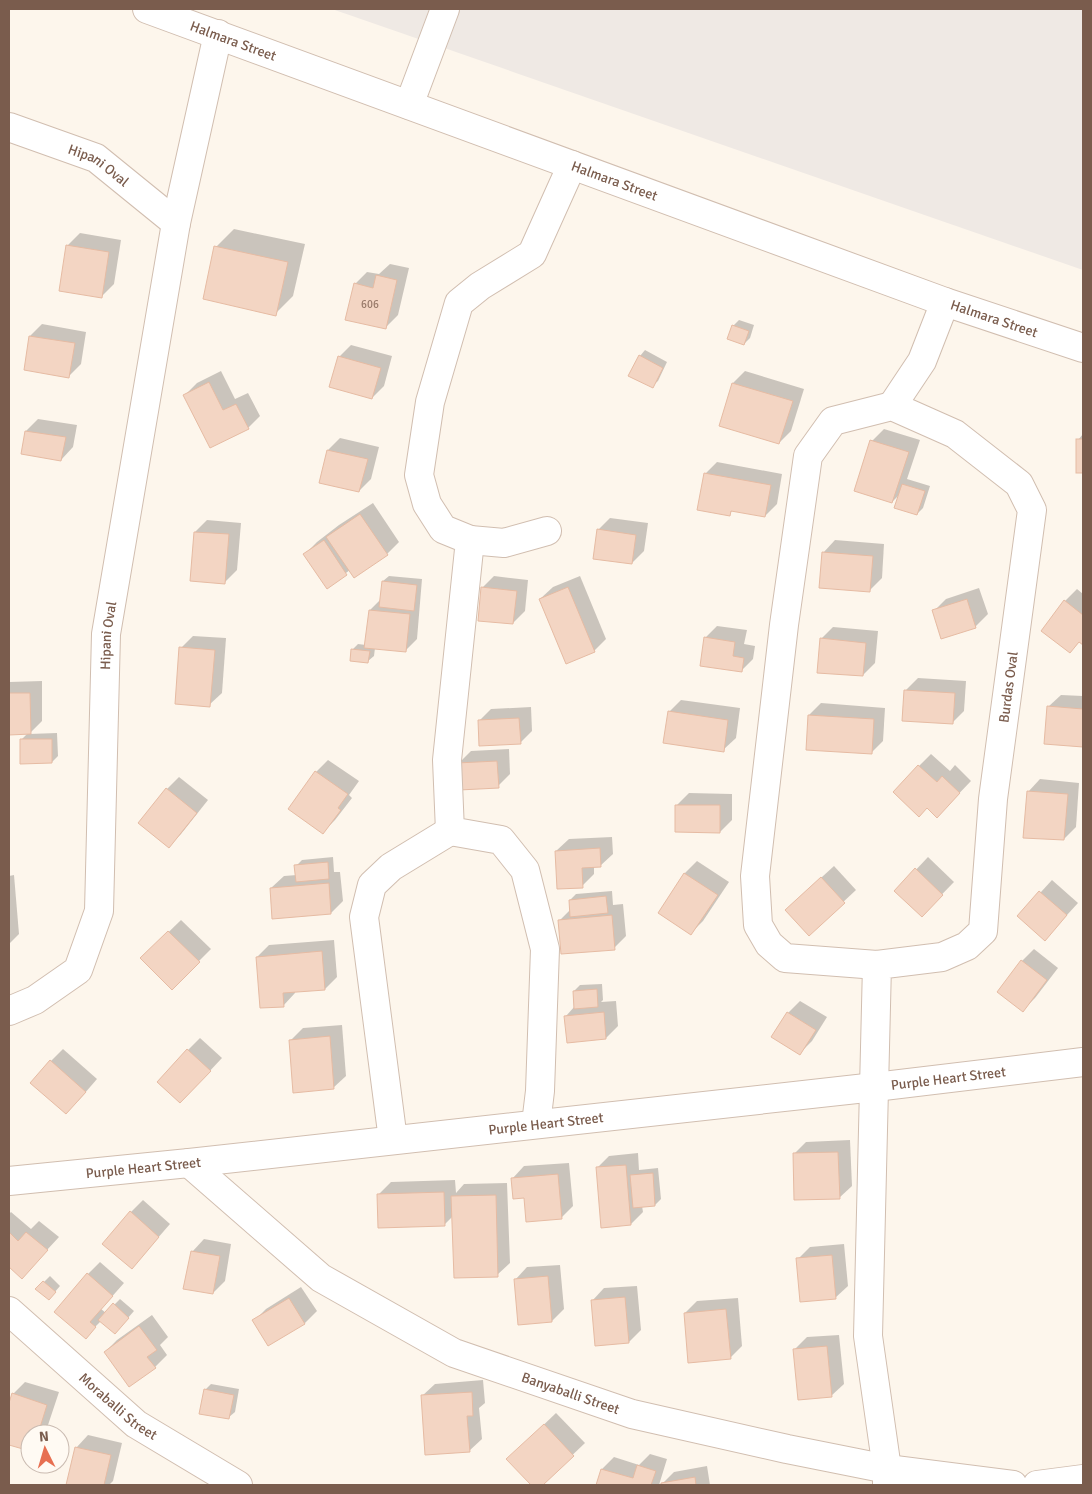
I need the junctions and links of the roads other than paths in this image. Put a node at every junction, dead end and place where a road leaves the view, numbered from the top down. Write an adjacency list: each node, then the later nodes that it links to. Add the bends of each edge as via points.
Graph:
1 (147, 9): 3 (street, Halmara Street)
2 (445, 9): 4 (street)
3 (218, 34): 4 (street, Halmara Street); 7 (street, Hipani Oval)
4 (409, 106): 6 (street, Halmara Street)
5 (9, 127): 7 (street, Hipani Oval, via 96,158)
6 (572, 165): 8 (street, Halmara Street); 12 (street, via 532,254 458,303 430,402 419,475 427,504 443,529)
7 (176, 223): 15 (street, Hipani Oval, via 106,634 99,911 78,970 35,1000)
8 (945, 302): 9 (street, Halmara Street); 10 (street, via 922,361)
9 (1083, 348)
10 (892, 406): 14 (street, Burdas Oval, via 833,421 808,456 784,625 755,876 758,926 769,944 785,958); 14 (street, Burdas Oval, via 955,434 1020,484 1032,510 993,799 982,931 967,946 942,958)
11 (547, 531): 12 (street, via 504,543)
12 (470, 540): 13 (street, via 447,760)
13 (450, 831): 18 (street, via 501,840 525,870 545,949); 19 (street, via 390,867 372,885 364,917)
14 (877, 965): 17 (street)
15 (9, 1011)
16 (1083, 1062): 17 (street, Purple Heart Street)
17 (875, 1087): 18 (street, Purple Heart Street); 23 (street, via 868,1336)
18 (536, 1124): 19 (street, Purple Heart Street)
19 (394, 1140): 20 (street, Purple Heart Street)
20 (189, 1163): 21 (street, Purple Heart Street); 23 (street, Banyaballi Street, via 321,1278 454,1353 632,1414 787,1449)
21 (9, 1181)
22 (9, 1311): 25 (street, Moraballi Street, via 136,1424)
23 (887, 1477): 26 (street, Banyaballi Street)
24 (1083, 1479): 27 (street)
25 (238, 1485)
26 (1012, 1485)
27 (1037, 1485)

